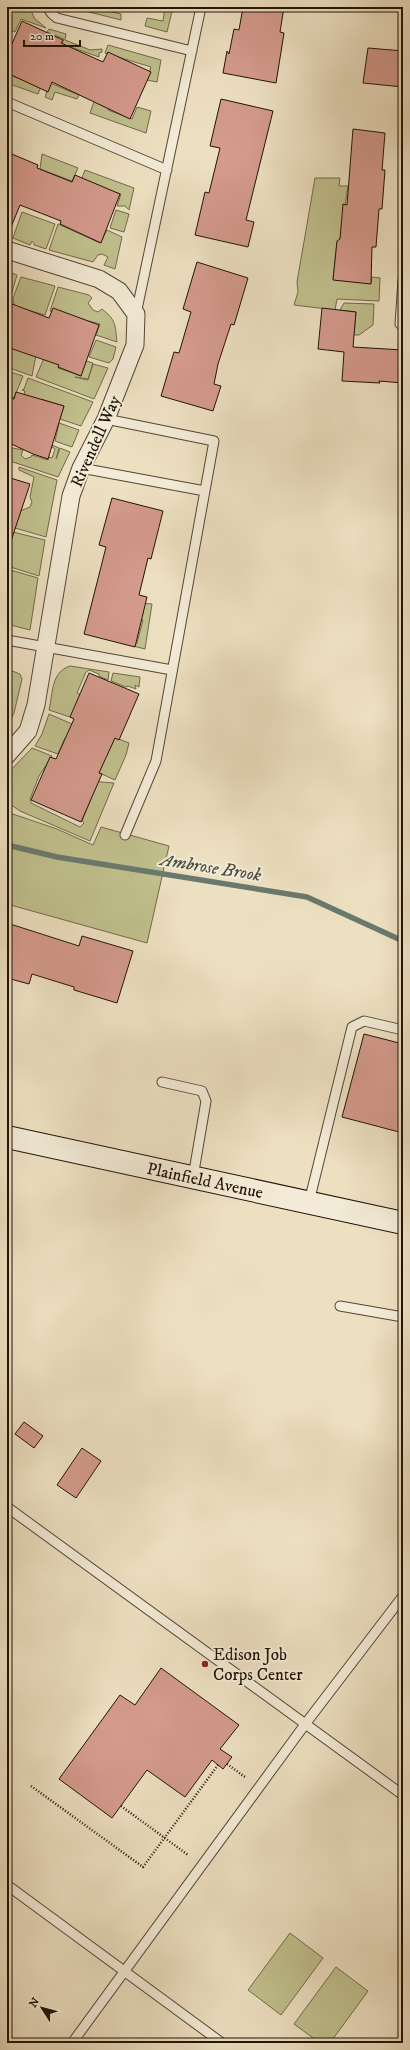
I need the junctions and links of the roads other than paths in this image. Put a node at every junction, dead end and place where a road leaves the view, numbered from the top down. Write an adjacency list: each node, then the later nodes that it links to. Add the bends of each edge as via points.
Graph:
1 (47, 7): 3 (lane, via 57,18)
2 (201, 7): 3 (lane)
3 (192, 51): 5 (lane)
4 (7, 102): 5 (lane)
5 (167, 170): 8 (lane)
6 (7, 250): 8 (street, via 99,279 119,291)
7 (403, 280): 9 (lane, via 400,324)
8 (136, 314): 10 (street, Rivendell Way, via 135,345)
9 (403, 324)
10 (106, 419): 11 (street, Rivendell Way); 12 (lane, via 214,441)
11 (81, 468): 12 (lane); 14 (street, Rivendell Way, via 70,496)
12 (205, 491): 15 (lane)
13 (7, 640): 14 (lane)
14 (45, 647): 15 (lane); 16 (street, Rivendell Way, via 36,705 28,731)
15 (172, 670): 17 (lane, via 156,761)
16 (7, 755)
17 (125, 835)
18 (403, 1030): 22 (lane, via 364,1021 352,1027)
19 (162, 1082): 21 (lane, via 202,1091 206,1101)
20 (7, 1137): 21 (main road, Plainfield Avenue)
21 (193, 1177): 22 (main road, Plainfield Avenue)
22 (309, 1202): 23 (main road, Plainfield Avenue)
23 (403, 1223)
24 (340, 1306): 25 (lane)
25 (403, 1318)
26 (7, 1507): 28 (lane)
27 (403, 1596): 28 (lane)
28 (306, 1723): 29 (lane); 31 (lane)
29 (403, 1795)
30 (7, 1885): 31 (lane)
31 (124, 1973): 32 (lane); 33 (lane)
32 (72, 2043)
33 (222, 2043)

